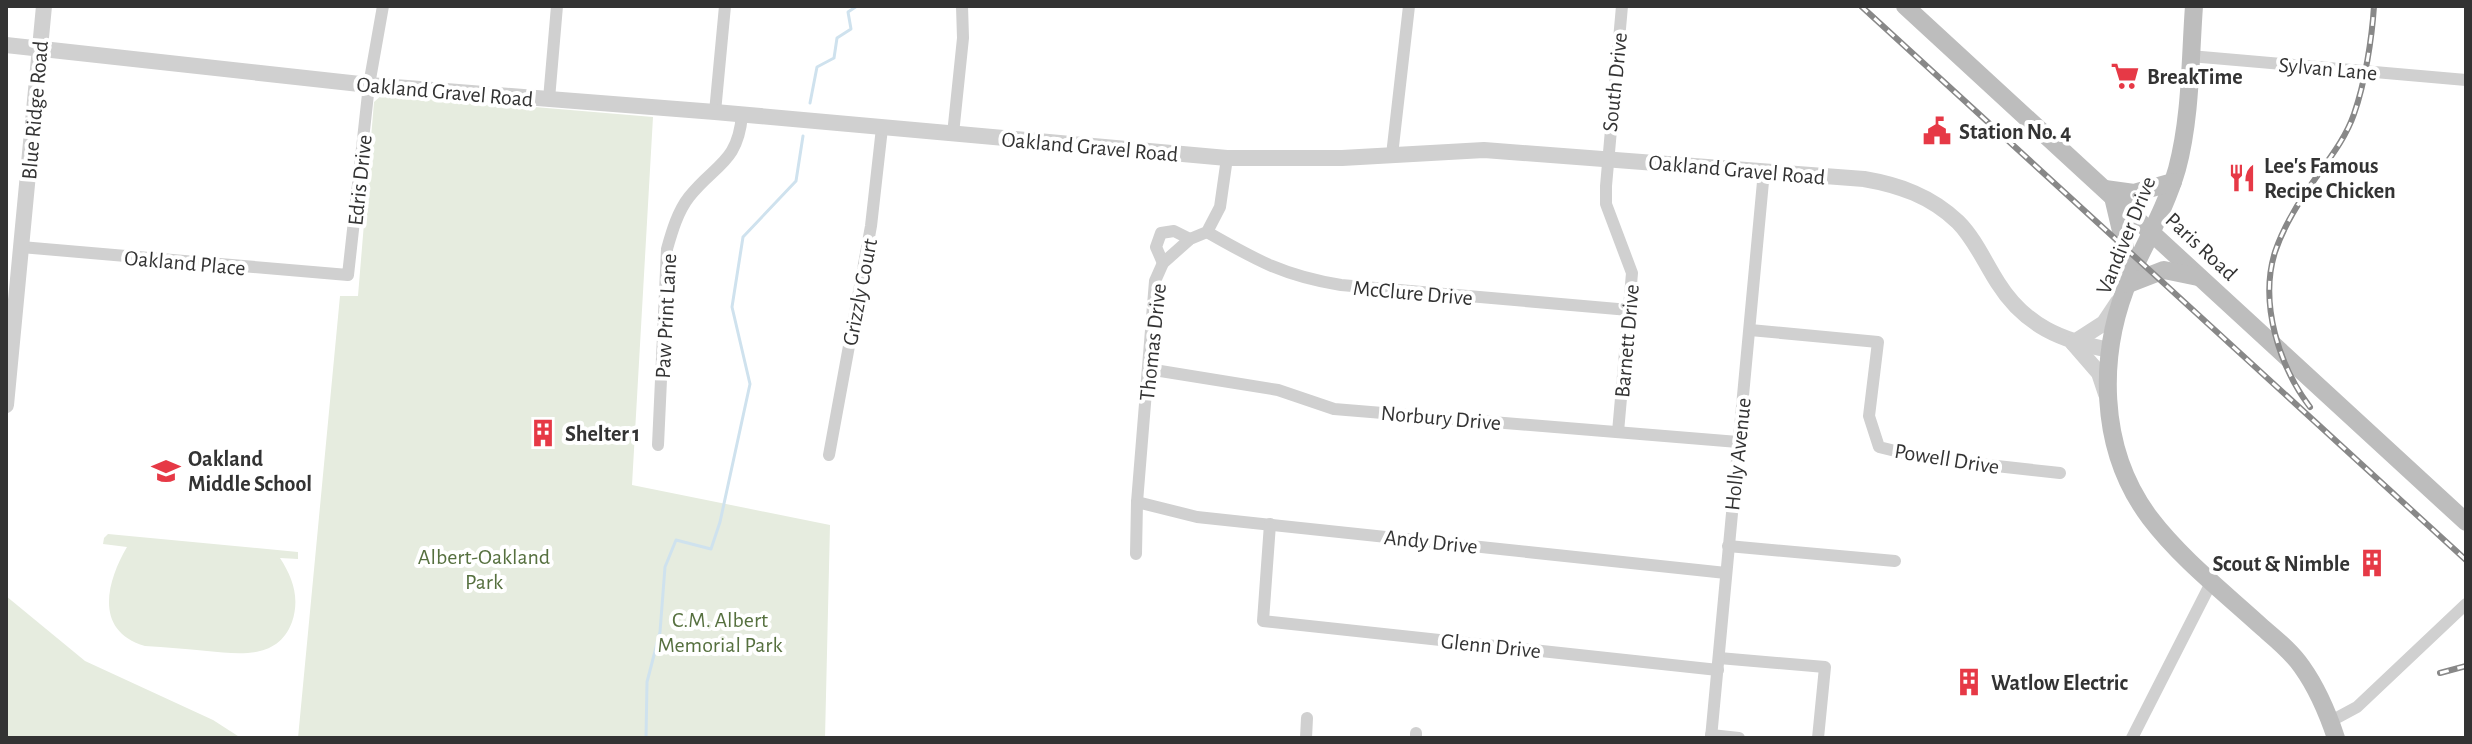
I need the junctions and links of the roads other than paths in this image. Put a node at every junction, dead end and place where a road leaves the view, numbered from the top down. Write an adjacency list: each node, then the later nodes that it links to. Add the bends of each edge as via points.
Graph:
1 (44, 6): 11 (street, Blue Ridge Road)
2 (383, 6): 14 (street, Edris Drive)
3 (557, 6): 15 (street)
4 (725, 6): 16 (street)
5 (962, 6): 19 (street)
6 (1409, 6): 20 (street)
7 (1622, 6): 22 (street, South Drive)
8 (1905, 6): 25 (main road, Paris Road)
9 (2194, 6): 12 (main road, Vandiver Drive)
10 (6, 45): 11 (street, Oakland Gravel Road)
11 (40, 49): 14 (street, Oakland Gravel Road); 29 (street, Blue Ridge Road)
12 (2190, 56): 13 (street, Sylvan Lane); 24 (main road, Vandiver Drive, via 2184,133)
13 (2466, 80)
14 (369, 85): 15 (street, Oakland Gravel Road); 31 (street, Edris Drive)
15 (549, 99): 16 (street, Oakland Gravel Road)
16 (715, 112): 17 (street, Oakland Gravel Road)
17 (742, 115): 18 (street, Oakland Gravel Road); 43 (street, Paw Print Lane, via 740,137 728,159 689,197 667,249)
18 (882, 128): 19 (street, Oakland Gravel Road); 44 (street, Grizzly Court, via 871,226)
19 (953, 134): 21 (street, Oakland Gravel Road)
20 (1392, 155): 21 (street, Oakland Gravel Road); 22 (street, Oakland Gravel Road, via 1484,150)
21 (1227, 158): 26 (street, via 1220,207)
22 (1607, 158): 23 (street, Oakland Gravel Road); 34 (street, Barnett Drive, via 1606,204 1632,273)
23 (1764, 171): 35 (street, Holly Avenue); 36 (street, Oakland Gravel Road, via 1864,179 1921,194 1957,221 2016,306 2040,327)
24 (2173, 182): 25 (main road, via 2134,193); 27 (main road, Vandiver Drive)
25 (2109, 193): 27 (main road, Paris Road); 33 (main road, via 2125,248)
26 (1207, 232): 28 (street, Thomas Drive); 34 (street, McClure Drive, via 1302,279)
27 (2153, 233): 32 (main road, Paris Road); 33 (main road, Vandiver Drive)
28 (1190, 239): 30 (street, Thomas Drive); 30 (street, via 1174,231 1161,233 1156,247)
29 (21, 247): 31 (street, Oakland Place); 40 (street, Blue Ridge Road)
30 (1163, 263): 38 (street, Thomas Drive, via 1155,281)
31 (348, 275)
32 (2201, 277): 33 (main road, via 2164,270); 47 (main road, Paris Road)
33 (2127, 288): 36 (street, via 2104,323); 37 (main road, Vandiver Drive)
34 (1629, 310): 41 (street, Barnett Drive)
35 (1750, 330): 42 (street, Holly Avenue); 45 (street, Powell Drive, via 1878,342 1869,416 1879,447 1924,458)
36 (2073, 343): 37 (street, Oakland Gravel Road); 39 (street, via 2099,373)
37 (2110, 350): 39 (main road, Vandiver Drive)
38 (1148, 369): 41 (street, Norbury Drive, via 1278,390 1334,409); 46 (street, Thomas Drive)
39 (2107, 399): 53 (main road, Vandiver Drive, via 2112,436 2139,502)
40 (6, 405)
41 (1618, 432): 42 (street, Norbury Drive)
42 (1738, 442): 49 (street, Holly Avenue)
43 (658, 445)
44 (829, 455)
45 (2060, 473)
46 (1137, 502): 48 (street, Andy Drive, via 1197,517); 50 (street, Thomas Drive)
47 (2466, 522)
48 (1270, 524): 52 (street, Andy Drive); 55 (street, Glenn Drive, via 1263,621)
49 (1728, 546): 51 (street); 52 (street, Holly Avenue)
50 (1136, 554)
51 (1895, 561)
52 (1726, 573): 55 (street, Holly Avenue)
53 (2212, 581): 57 (main road, Vandiver Drive, via 2302,667); 62 (street)
54 (2466, 604): 57 (street)
55 (1719, 664): 58 (street, Holly Avenue); 61 (street, Glenn Drive, via 1825,667)
56 (1307, 718): 59 (street)
57 (2334, 730)
58 (1711, 737): 60 (street)
59 (1306, 738)
60 (1739, 738)
61 (1818, 738)
62 (2132, 738)

